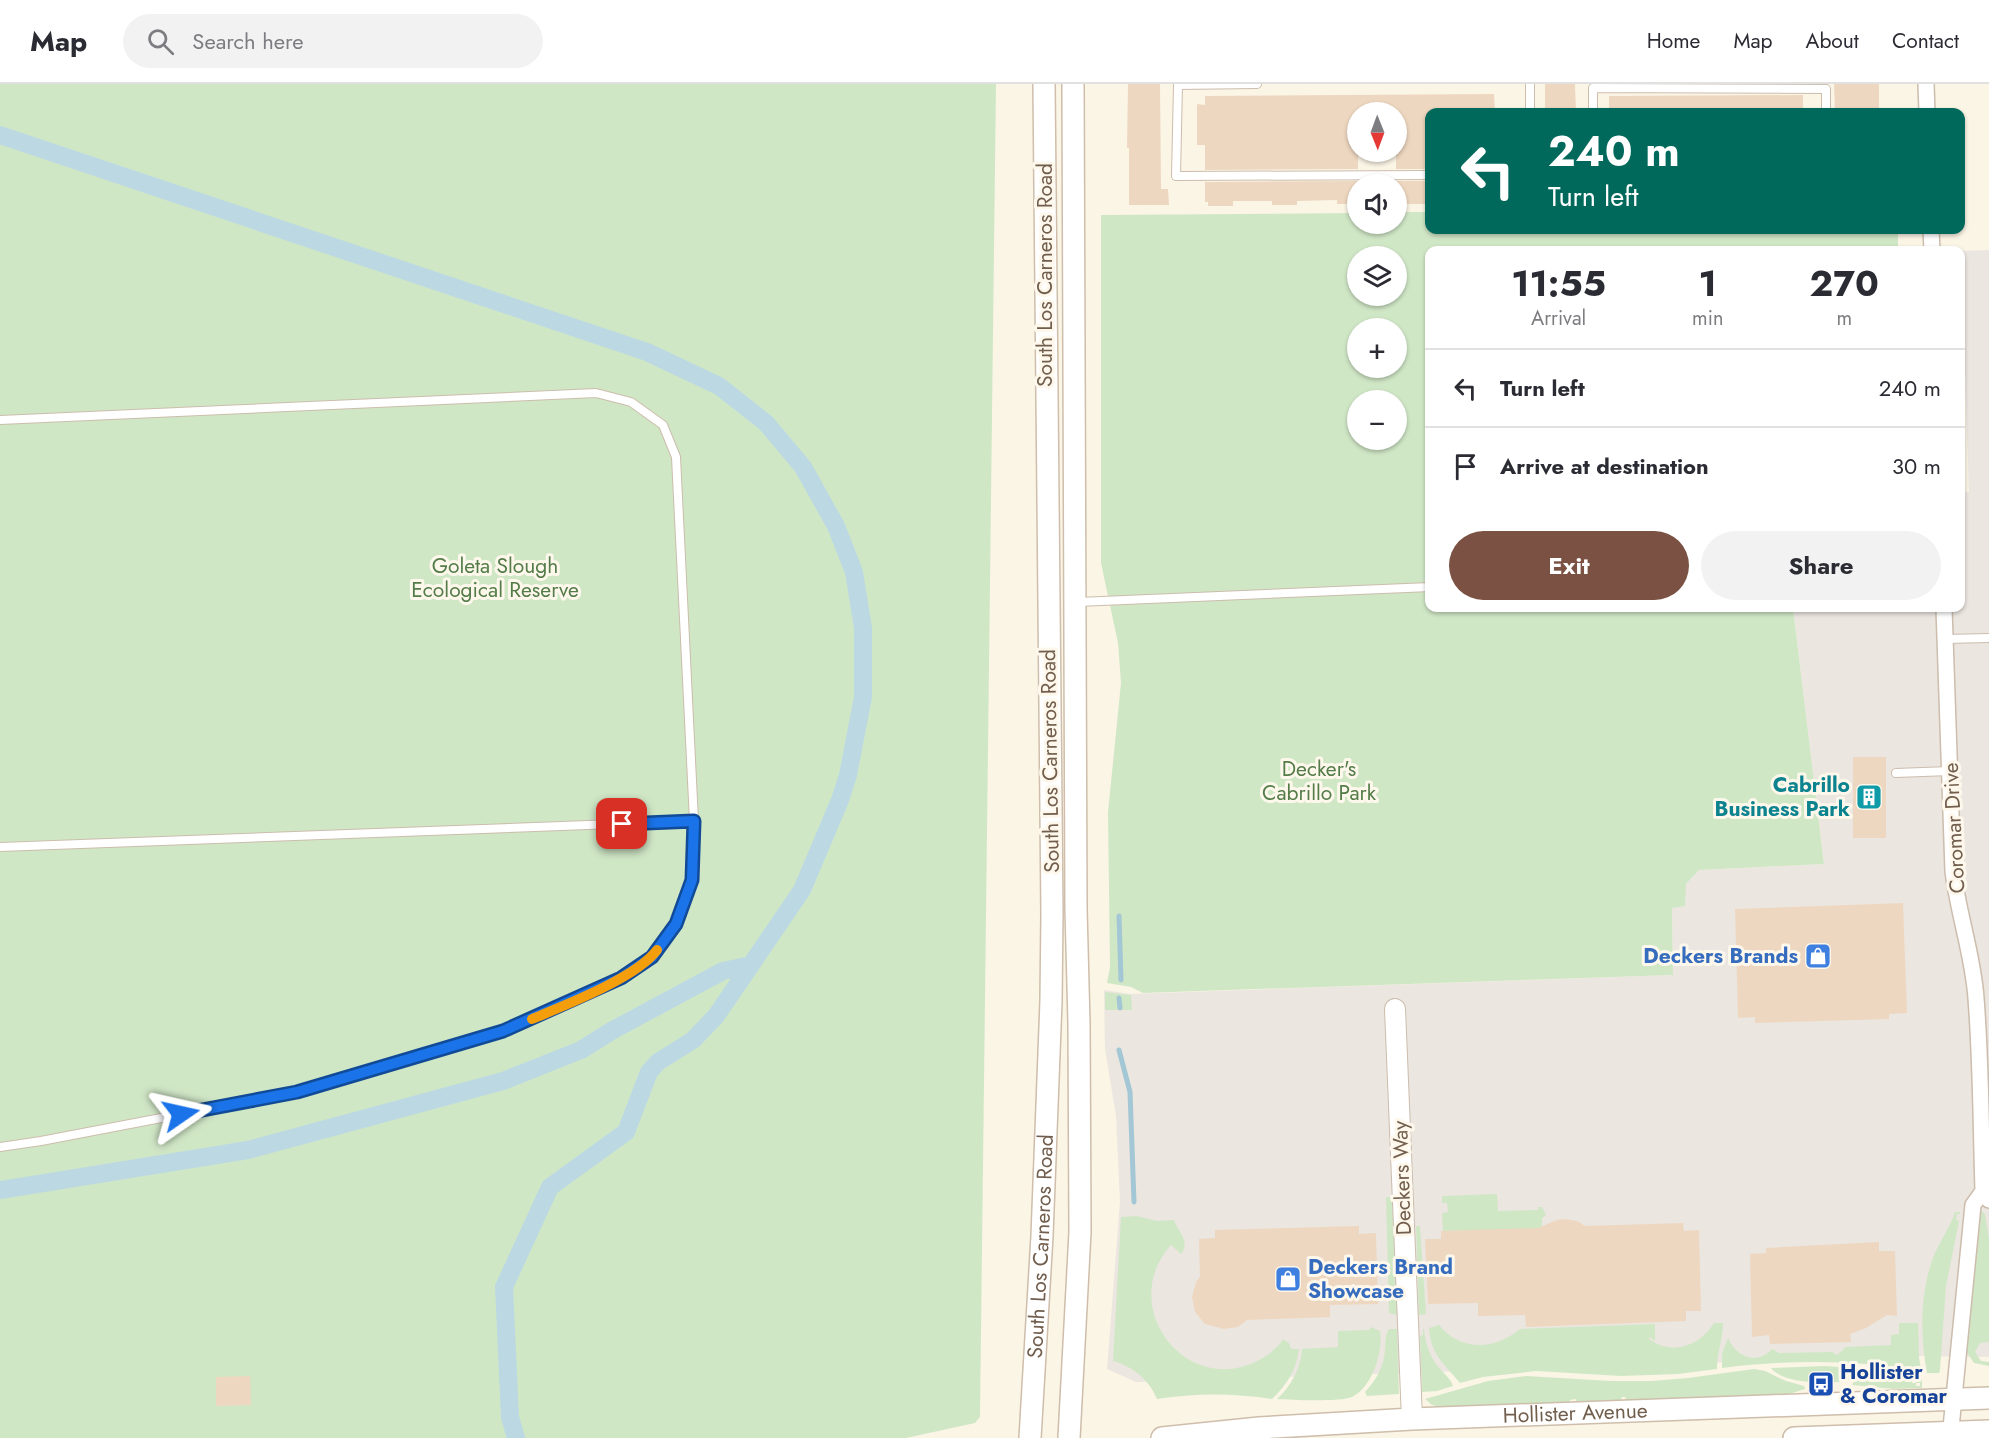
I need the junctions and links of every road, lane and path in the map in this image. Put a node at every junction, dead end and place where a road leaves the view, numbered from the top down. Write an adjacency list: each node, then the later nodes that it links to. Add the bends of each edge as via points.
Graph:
1 (1044, 84): 29 (main road, South Los Carneros Road, via 1052,947)
2 (1073, 84): 13 (main road, South Los Carneros Road)
3 (1257, 84): 10 (lane, via 1178,85 1176,176)
4 (1530, 84): 6 (lane)
5 (1926, 84): 9 (street)
6 (1530, 108)
7 (1593, 108): 8 (lane, via 1593,88 1826,89)
8 (1826, 108)
9 (1927, 108)
10 (1425, 175)
11 (0, 420): 19 (lane, via 596,393 631,402 663,425 676,457)
12 (1425, 587): 13 (lane)
13 (1076, 602): 30 (main road, South Los Carneros Road, via 1080,1232)
14 (1944, 612): 16 (street, Coromar Drive)
15 (1989, 638): 16 (lane)
16 (1945, 639): 17 (street, Coromar Drive)
17 (1950, 771): 18 (lane); 23 (street, Coromar Drive, via 1953,871 1976,996)
18 (1896, 773)
19 (694, 821): 20 (lane); 22 (lane, via 692,880 676,924 652,957 577,1000 503,1031 297,1092)
20 (0, 847)
21 (1395, 1010): 26 (street, Deckers Way)
22 (0, 1147)
23 (1986, 1196): 25 (street, Coromar Drive, via 1973,1205)
24 (1989, 1398): 25 (main road, Hollister Avenue)
25 (1955, 1400): 26 (main road, Hollister Avenue); 28 (street, Coromar Drive)
26 (1412, 1419): 31 (main road, Hollister Avenue)
27 (1989, 1431): 28 (main road)
28 (1951, 1435): 32 (main road)
29 (1030, 1438)
30 (1069, 1438)
31 (1162, 1438)
32 (1794, 1438)

